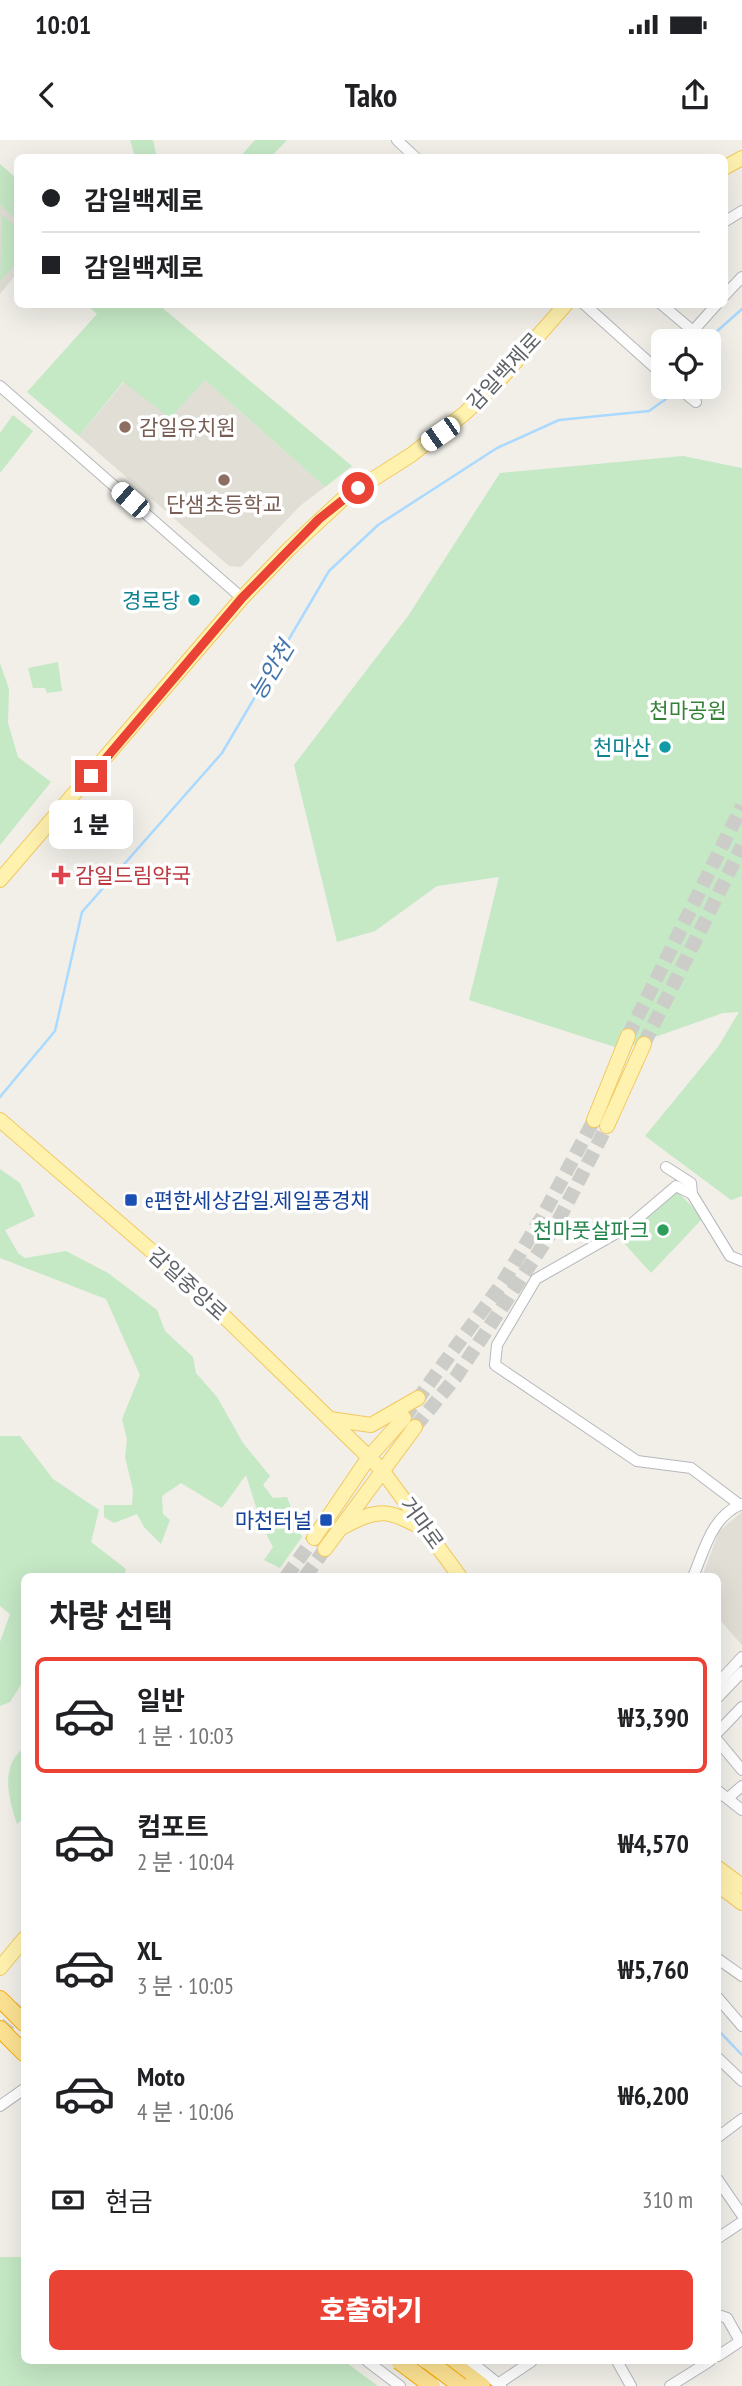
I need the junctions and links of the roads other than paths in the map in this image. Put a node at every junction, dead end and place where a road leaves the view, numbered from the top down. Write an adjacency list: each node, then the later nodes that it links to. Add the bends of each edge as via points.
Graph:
1 (397, 140): 2 (street)
2 (412, 154)
3 (742, 277): 4 (street)
4 (728, 292)
5 (562, 308): 15 (main road, 감일백제로, via 464,414 345,497)
6 (589, 308): 11 (street)
7 (666, 308): 9 (street)
8 (713, 308): 10 (street)
9 (691, 329)
10 (695, 329)
11 (651, 361)
12 (0, 386): 15 (street)
13 (692, 399): 14 (street)
14 (696, 402)
15 (242, 598): 16 (main road, 감일백제로)
16 (0, 880)
17 (628, 1036): 18 (main road, via 601,1123)
18 (645, 1044)
19 (2, 1121): 26 (main road, 감일중앙로, via 198,1291)
20 (666, 1167): 21 (street, via 691,1183)
21 (692, 1194): 23 (street); 29 (street, via 676,1186 629,1226 536,1279 497,1345 495,1365 637,1461 691,1468)
22 (742, 1250): 23 (street)
23 (730, 1256): 24 (street)
24 (742, 1261)
25 (418, 1398): 26 (main road, via 372,1426)
26 (330, 1419): 27 (main road, 감일중앙로)
27 (369, 1457): 28 (main road, 거마로); 28 (main road, via 410,1422); 32 (main road)
28 (382, 1470): 30 (main road); 31 (main road, 거마로)
29 (741, 1504): 35 (street, via 726,1510)
30 (340, 1528): 31 (main road, via 377,1511); 33 (main road)
31 (430, 1532): 34 (main road, 거마로)
32 (314, 1538)
33 (325, 1549)
34 (457, 1573)
35 (695, 1573)
36 (742, 1657): 38 (street)
37 (742, 1672): 39 (street)
38 (721, 1680)
39 (721, 1694)
40 (742, 1707): 41 (street)
41 (721, 1729)
42 (721, 1745): 43 (street)
43 (742, 1770)
44 (742, 1786): 46 (street)
45 (721, 1793): 46 (street)
46 (728, 1798): 47 (street)
47 (742, 1810)
48 (721, 1870): 49 (main road)
49 (742, 1886)
50 (721, 1887): 51 (main road)
51 (742, 1903)
52 (21, 1943): 54 (main road)
53 (721, 1961): 55 (street)
54 (0, 1968)
55 (742, 1976)
56 (1, 2000): 58 (highway)
57 (721, 2002): 59 (street)
58 (21, 2020)
59 (742, 2026)
60 (0, 2029): 61 (highway)
61 (21, 2050)
62 (721, 2061): 63 (street)
63 (742, 2081)
64 (21, 2092): 65 (street)
65 (0, 2106)
66 (742, 2119): 67 (street)
67 (721, 2135)
68 (721, 2184): 69 (street)
69 (742, 2216)
70 (742, 2222): 71 (street)
71 (721, 2236)
72 (721, 2316): 73 (street)
73 (741, 2341): 74 (street)
74 (721, 2354)
75 (371, 2364): 85 (street)
76 (403, 2364): 87 (highway, bridge)
77 (427, 2364): 86 (street)
78 (433, 2364): 88 (highway, bridge)
79 (455, 2364): 84 (highway)
80 (475, 2364): 84 (street)
81 (527, 2364): 84 (street)
82 (622, 2364): 89 (street)
83 (705, 2364): 90 (street)
84 (494, 2385)
85 (400, 2386)
86 (410, 2386)
87 (432, 2386)
88 (461, 2386)
89 (631, 2386)
90 (670, 2386)

